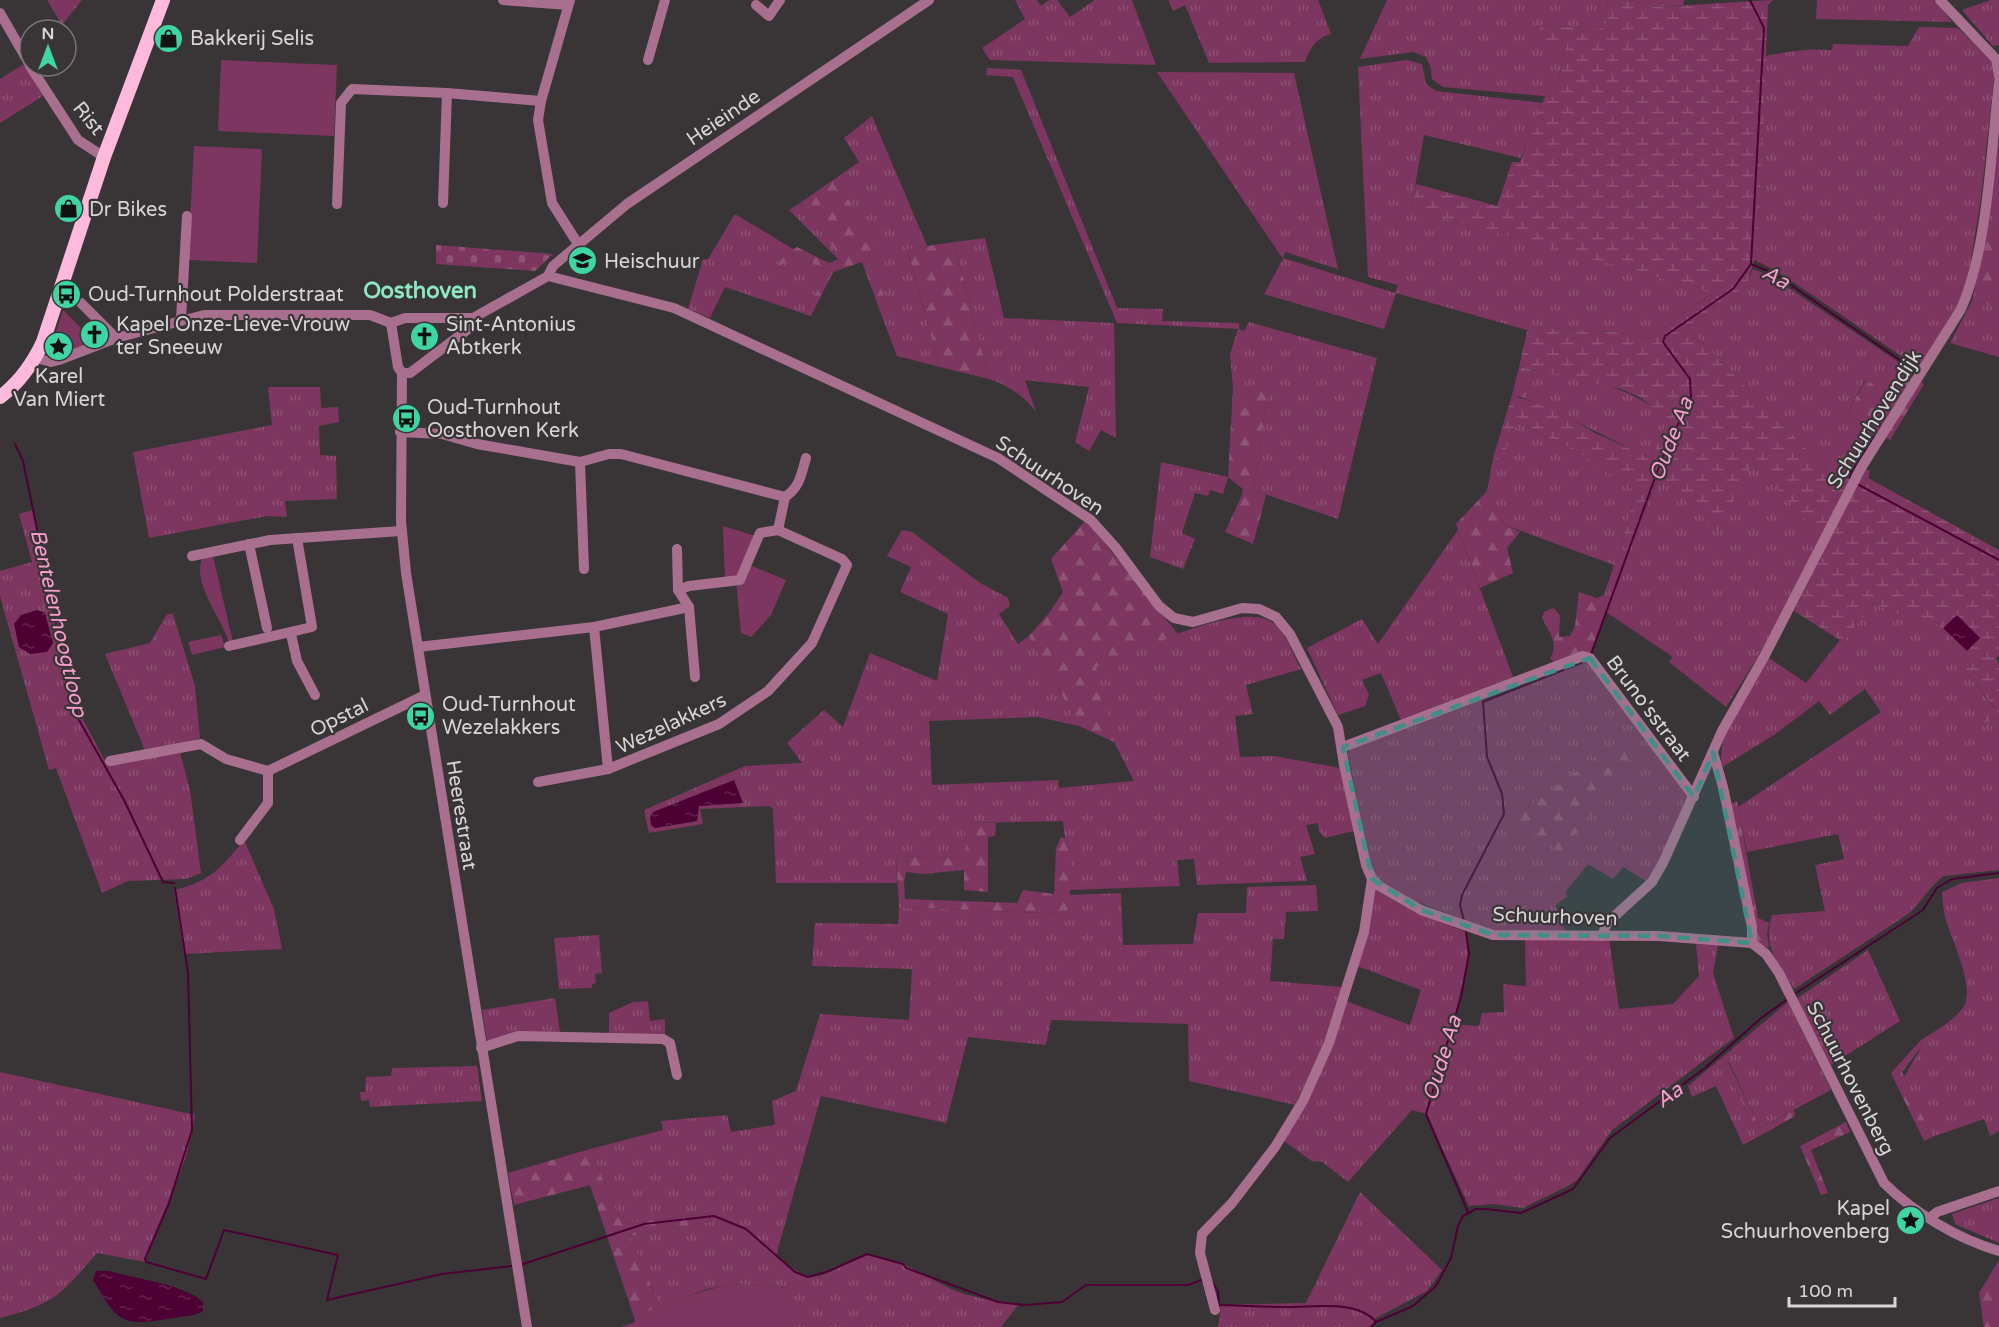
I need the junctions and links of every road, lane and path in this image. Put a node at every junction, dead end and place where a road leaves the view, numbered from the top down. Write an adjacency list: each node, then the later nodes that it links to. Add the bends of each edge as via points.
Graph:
1 (163, 0): 17 (main road)
2 (503, 0): 7 (street)
3 (665, 0): 11 (street)
4 (780, 0): 8 (street, via 769,16)
5 (929, 0): 21 (street, Heieinde, via 627,204)
6 (1940, 0): 12 (street, via 1996,59)
7 (569, 2): 16 (street)
8 (755, 2)
9 (0, 13): 10 (street, Rist)
10 (18, 45)
11 (648, 60)
12 (1999, 77)
13 (38, 78): 17 (street, Rist, via 78,140)
14 (1999, 82): 53 (street, Schuurhovendijk, via 1983,216 1968,295 1947,335 1861,468)
15 (447, 93): 16 (street); 18 (street); 19 (street, via 361,88 348,92 342,103)
16 (541, 101): 21 (street, via 538,120 552,203)
17 (104, 157): 28 (main road)
18 (443, 202)
19 (337, 204)
20 (187, 216): 25 (street)
21 (578, 244): 22 (street, Heieinde)
22 (548, 276): 24 (street, Heieinde); 52 (street, Schuurhoven, via 674,308 998,458 1091,520 1159,606 1174,618 1193,622 1242,608 1259,609 1276,617 1290,634 1323,697)
23 (81, 303): 27 (street)
24 (473, 318): 26 (street, via 405,318); 29 (street, via 457,338 410,373)
25 (181, 319): 26 (street, via 218,314 370,315); 27 (street)
26 (391, 323): 29 (street, Heerestraat)
27 (116, 338): 28 (street, via 51,362)
28 (36, 358): 30 (main road)
29 (402, 373): 31 (street, Heerestraat)
30 (0, 397)
31 (400, 432): 33 (street, via 442,434); 36 (street, Heerestraat)
32 (806, 458): 34 (street, via 800,483)
33 (580, 462): 34 (street, via 621,454); 41 (street)
34 (785, 497): 35 (street)
35 (778, 530): 42 (street, via 760,533 740,580); 55 (street, Wezelakkers, via 843,559 847,565 812,643 768,691 721,723)
36 (401, 531): 37 (street); 48 (street, Heerestraat)
37 (297, 538): 38 (street); 46 (street, via 313,623 310,630)
38 (249, 544): 40 (street); 45 (street)
39 (677, 549): 42 (street)
40 (192, 556)
41 (584, 569)
42 (678, 590): 43 (street, Wezelakkers)
43 (689, 607): 44 (street); 49 (street, Wezelakkers)
44 (594, 627): 48 (street); 55 (street, Wezelakkers)
45 (267, 628)
46 (291, 634): 47 (street); 50 (street, via 297,661)
47 (229, 646)
48 (418, 647): 51 (street, Heerestraat)
49 (695, 677)
50 (315, 695)
51 (425, 695): 56 (street, Opstal); 63 (street, Heerestraat)
52 (1343, 747): 58 (street, Bruno'sstraat, via 1583,656 1590,658); 60 (street, Schuurhoven)
53 (1713, 752): 58 (street, Schuurhovendijk); 62 (street, via 1752,927)
54 (110, 760): 56 (street, via 201,744 226,759)
55 (608, 769): 57 (street, Wezelakkers)
56 (268, 771): 59 (street, via 268,803)
57 (538, 782)
58 (1694, 797): 61 (street, via 1652,882 1607,923)
59 (240, 840)
60 (1372, 879): 61 (street, Schuurhoven, via 1421,910 1493,935); 68 (street, via 1364,932 1329,1043 1303,1101 1275,1147 1232,1203 1202,1234 1200,1253)
61 (1602, 936): 62 (street, Schuurhoven)
62 (1752, 943): 66 (street, Schuurhovenberg, via 1766,954 1790,996 1884,1183 1901,1200)
63 (481, 1048): 64 (street, via 518,1036 663,1039 670,1043); 69 (street, Heerestraat)
64 (677, 1075)
65 (1999, 1191): 66 (street, via 1937,1212)
66 (1930, 1218): 67 (street, Schuurhovenberg)
67 (1999, 1251)
68 (1215, 1310)
69 (526, 1327)

